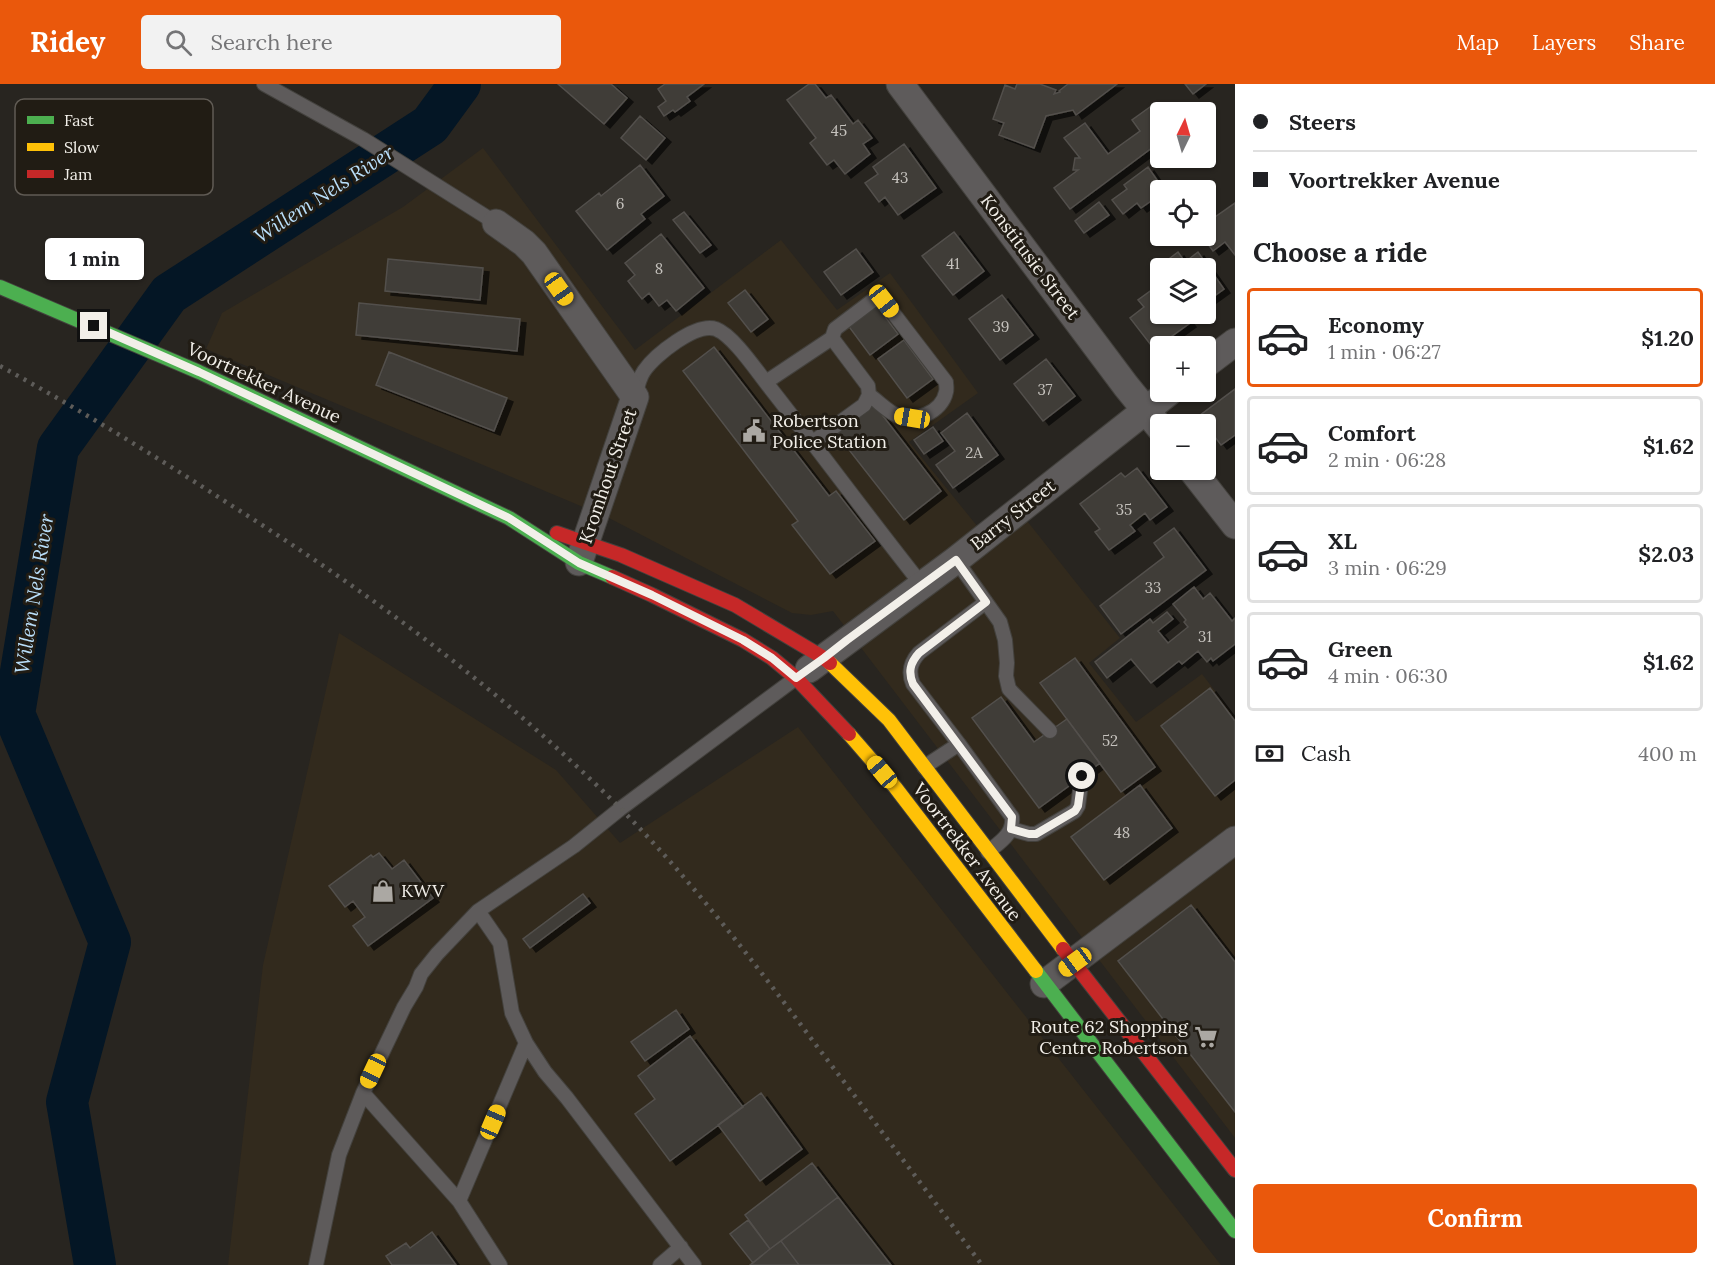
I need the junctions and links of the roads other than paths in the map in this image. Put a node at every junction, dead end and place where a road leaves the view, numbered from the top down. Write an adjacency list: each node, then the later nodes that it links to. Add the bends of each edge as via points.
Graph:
1 (264, 84): 3 (lane, via 363,139)
2 (900, 84): 11 (street, Konstitusie Street)
3 (496, 223): 10 (street, Kromhout Street, via 534,253)
4 (0, 287): 15 (main road, Voortrekker Avenue, via 199,372)
5 (832, 338): 8 (lane); 9 (lane); 9 (lane, via 835,329 880,299 946,382 946,392 934,409 912,418 897,416)
6 (1235, 342): 7 (street)
7 (1216, 356)
8 (766, 382): 10 (lane, via 732,340 707,327 691,332 650,363); 13 (lane)
9 (869, 394): 13 (lane, via 864,405)
10 (635, 397): 17 (street, Kromhout Street)
11 (1150, 415)
12 (1150, 421): 18 (street, Barry Street)
13 (813, 442): 19 (lane)
14 (1200, 480): 16 (street)
15 (509, 518): 17 (main road, Voortrekker Avenue); 17 (main road, Voortrekker Avenue)
16 (1235, 525)
17 (582, 553): 21 (main road, Voortrekker Avenue, via 621,555 735,605); 22 (main road, Voortrekker Avenue, via 772,658)
18 (956, 560): 19 (street, Barry Street); 20 (lane)
19 (922, 585): 21 (street, Barry Street)
20 (986, 602): 23 (lane, via 1000,622 1005,640 1009,690); 24 (lane, via 919,653 910,669 913,684)
21 (824, 658): 22 (street, Barry Street); 25 (main road, Voortrekker Avenue, via 889,720)
22 (796, 678): 30 (lane, via 574,846); 32 (main road, Voortrekker Avenue, via 895,787)
23 (1050, 731)
24 (959, 744): 25 (lane); 27 (lane, via 1012,817)
25 (924, 767): 29 (main road, Voortrekker Avenue)
26 (1082, 776): 27 (lane, via 1075,811 1036,834)
27 (1011, 829): 29 (lane)
28 (1235, 840): 31 (street)
29 (988, 852): 31 (main road, Voortrekker Avenue)
30 (478, 911): 33 (lane, via 500,943 512,1012); 34 (lane, via 421,974)
31 (1075, 962): 32 (street); 35 (main road, Voortrekker Avenue)
32 (1044, 984): 37 (main road, Voortrekker Avenue)
33 (526, 1043): 36 (lane); 38 (lane)
34 (363, 1093): 36 (lane); 39 (lane, via 339,1155)
35 (1235, 1170)
36 (459, 1201): 40 (lane)
37 (1235, 1231)
38 (681, 1247): 41 (lane); 42 (lane)
39 (316, 1265)
40 (500, 1265)
41 (660, 1265)
42 (694, 1265)

